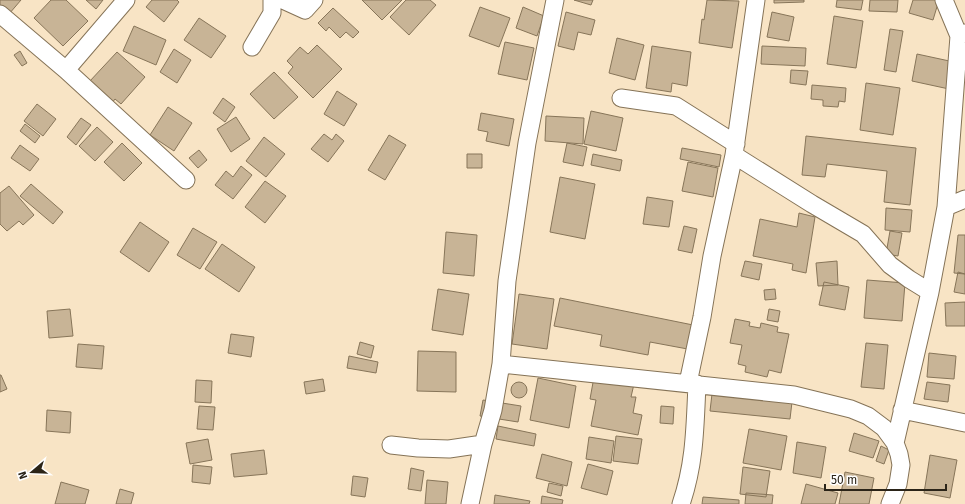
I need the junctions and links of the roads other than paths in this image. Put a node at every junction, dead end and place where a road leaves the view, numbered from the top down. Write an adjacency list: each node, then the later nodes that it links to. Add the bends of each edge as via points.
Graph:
1 (126, 0): 11 (street)
2 (272, 0): 10 (street, via 272,13)
3 (283, 0): 4 (street, via 305,10)
4 (314, 0)
5 (555, 0): 18 (street, via 527,143 507,281)
6 (756, 0): 13 (street)
7 (944, 0): 9 (street)
8 (0, 14): 11 (street)
9 (962, 35): 16 (street)
10 (252, 47)
11 (66, 70): 14 (street)
12 (621, 98): 13 (street, via 676,106)
13 (735, 150): 17 (street, via 863,234 890,265); 19 (street, via 712,256)
14 (186, 180)
15 (965, 199): 16 (street)
16 (946, 207): 17 (street)
17 (930, 292): 20 (street)
18 (501, 364): 19 (street); 24 (street, via 493,410)
19 (692, 384): 22 (street, via 794,394 851,409 868,416 884,428); 26 (street, via 695,439 688,484)
20 (902, 410): 21 (street); 22 (street)
21 (965, 423)
22 (895, 443): 27 (street, via 900,465 898,484)
23 (392, 444): 24 (street, via 449,449)
24 (483, 444): 25 (street)
25 (470, 504)
26 (681, 504)
27 (890, 504)

